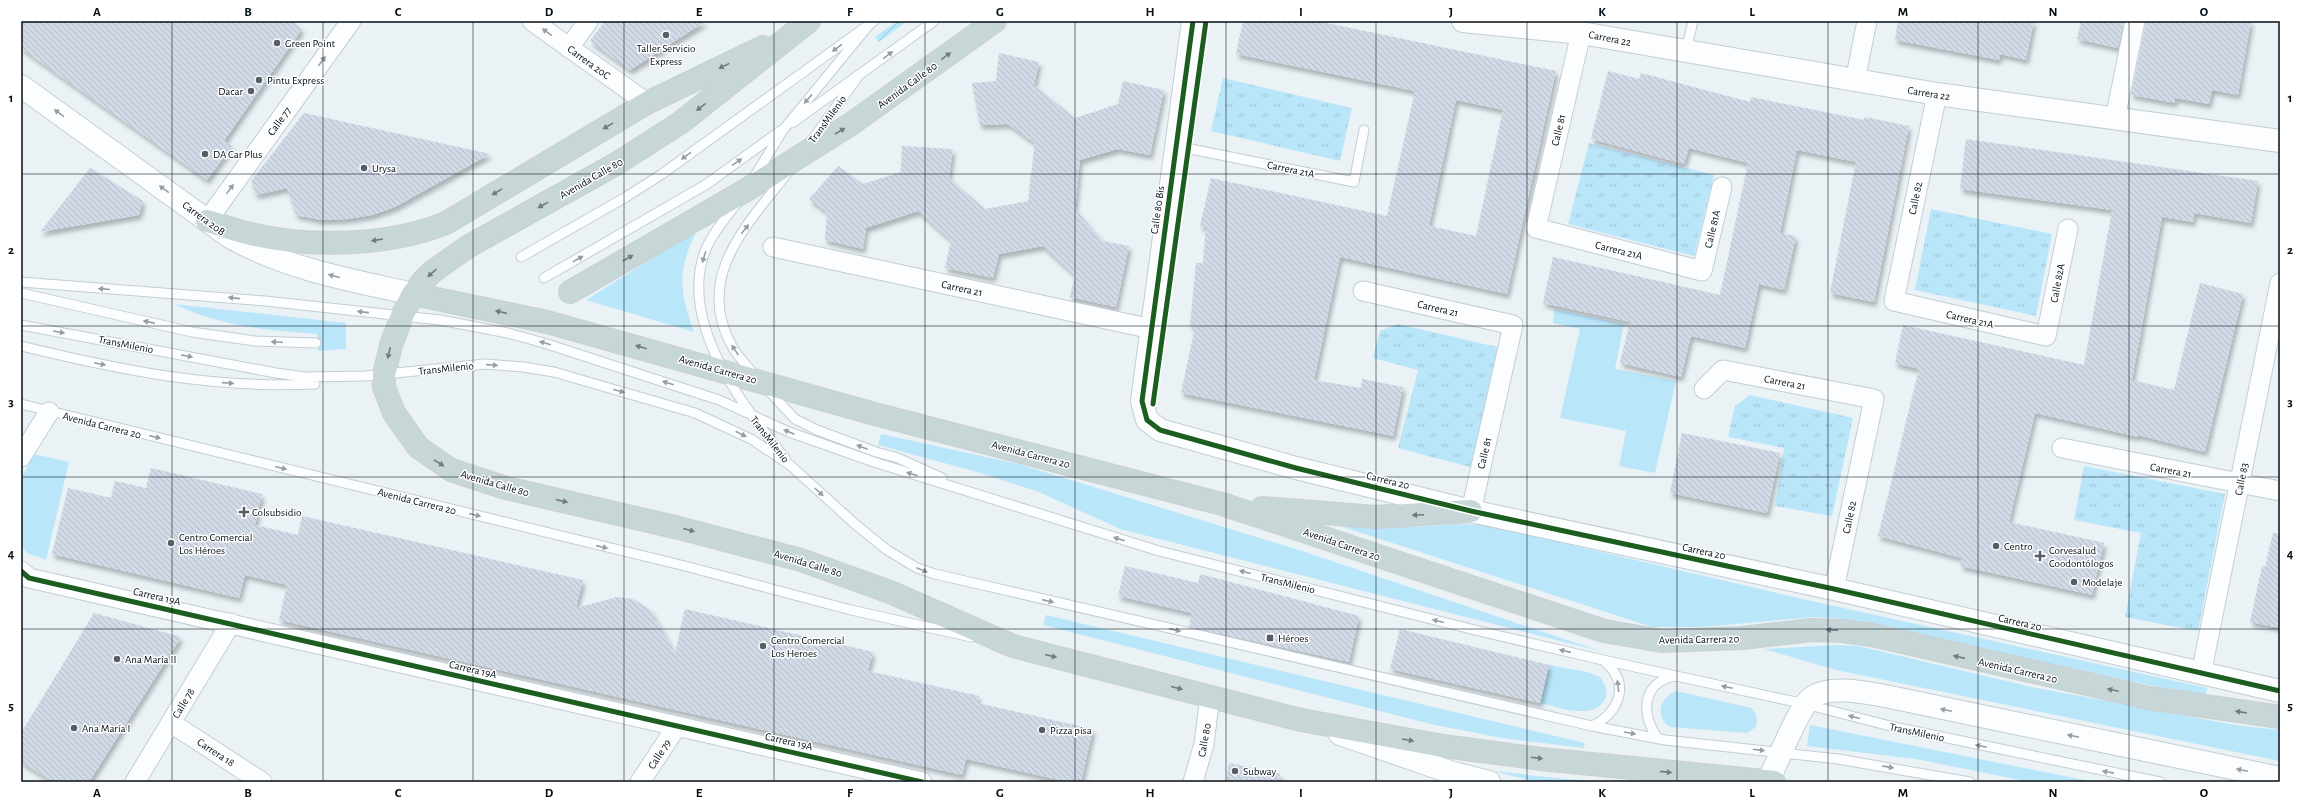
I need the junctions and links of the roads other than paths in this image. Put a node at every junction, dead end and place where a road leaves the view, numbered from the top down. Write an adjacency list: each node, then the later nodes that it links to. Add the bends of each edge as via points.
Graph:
1 (351, 21): 30 (street, Calle 77, one-way to 1)
2 (532, 21): 15 (street, Carrera 20C, one-way to 2)
3 (588, 21): 15 (street)
4 (934, 21): 17 (lane, TransMilenio, one-way to 4)
5 (995, 21): 27 (highway, Avenida Calle 80, one-way to 5, via 851,124)
6 (1193, 21): 26 (street, Calle 80 Bis)
7 (1463, 21): 14 (street, Carrera 22)
8 (1546, 21): 14 (street, Carrera 22)
9 (1692, 21): 16 (lane)
10 (1867, 21): 18 (street)
11 (2135, 21): 22 (street)
12 (872, 23): 23 (lane, TransMilenio, one-way to 23); 34 (lane, TransMilenio, one-way to 34, via 662,174)
13 (803, 26): 21 (highway, one-way to 21); 42 (highway, Avenida Calle 80, one-way to 42, via 680,123 616,164 453,256 432,272)
14 (1581, 33): 16 (street, Carrera 22); 31 (street, Calle 81)
15 (569, 48): 21 (street, Carrera 20C)
16 (1685, 52): 18 (street, Carrera 22)
17 (857, 78): 23 (lane, TransMilenio); 27 (lane, TransMilenio)
18 (1855, 81): 20 (street, Carrera 22)
19 (21, 86): 30 (street, Carrera 20B, one-way to 19)
20 (1937, 94): 22 (street, Carrera 22); 43 (street, Calle 82)
21 (647, 103): 30 (highway, one-way to 30, via 446,222 427,230 371,241 296,242 250,234)
22 (2115, 119): 25 (street, Carrera 22)
23 (783, 130): 29 (lane, TransMilenio); 36 (lane, TransMilenio, one-way to 23, via 707,184)
24 (1364, 130): 26 (lane, Carrera 21A, via 1354,182)
25 (2280, 141)
26 (1176, 146): 47 (street, Calle 80 Bis)
27 (803, 153): 29 (highway, Avenida Calle 80); 54 (lane, TransMilenio, one-way to 27, via 734,349 726,332 720,305 722,272 737,238)
28 (1722, 187): 35 (street, Calle 81A)
29 (748, 189): 40 (highway, Avenida Calle 80, one-way to 29); 52 (lane, TransMilenio, one-way to 52, via 714,235 703,256 700,283 702,314 710,341)
30 (207, 221): 42 (street, Carrera 20B, one-way to 30, via 277,260 251,249)
31 (1536, 228): 35 (street, Carrera 21A)
32 (2068, 229): 49 (street, Calle 82A)
33 (773, 247): 47 (street, Carrera 21)
34 (521, 257)
35 (1702, 271)
36 (544, 278)
37 (21, 282): 44 (lane, TransMilenio, one-way to 37, via 191,294)
38 (2280, 283): 48 (street, Calle 83)
39 (1363, 291): 46 (street, Carrera 21)
40 (570, 292)
41 (21, 293): 50 (lane, one-way to 41, via 255,341 192,332)
42 (413, 294): 44 (highway, Avenida Calle 80); 52 (highway, Avenida Carrera 20, one-way to 42, via 547,322)
43 (1894, 301): 49 (street, Carrera 21A)
44 (402, 316): 53 (highway, Avenida Calle 80, one-way to 53, via 391,345); 61 (lane, TransMilenio, one-way to 44, via 712,398 544,342 440,320)
45 (21, 325): 53 (lane, TransMilenio, one-way to 53, via 305,377)
46 (1513, 325): 69 (street, Calle 81)
47 (1152, 329): 58 (street, Calle 80 Bis)
48 (2275, 332): 65 (street, Calle 83)
49 (2046, 336)
50 (316, 343)
51 (21, 346): 55 (lane, one-way to 55, via 185,380 268,386)
52 (724, 370): 54 (highway, Avenida Carrera 20); 61 (lane, TransMilenio)
53 (384, 375): 64 (lane, TransMilenio, one-way to 64, via 485,364 554,372 695,413 751,439); 73 (highway, Avenida Calle 80, one-way to 73, via 388,398 402,426 418,447 451,470 506,488 679,528 801,560 890,592)
54 (759, 380): 67 (lane, TransMilenio, one-way to 54, via 898,458 817,430 795,419); 68 (highway, Avenida Carrera 20, via 871,413)
55 (315, 384)
56 (1704, 389): 57 (street, Carrera 21, via 1723,370)
57 (1874, 399): 71 (street, Calle 82)
58 (1142, 402): 69 (street, Carrera 20, via 1144,413 1151,424 1175,436)
59 (21, 404): 60 (lane, Avenida Carrera 20)
60 (49, 412): 63 (street); 73 (lane, Avenida Carrera 20, one-way to 73, via 686,566 850,610)
61 (750, 414): 64 (lane, TransMilenio); 67 (lane, TransMilenio, one-way to 61, via 812,441)
62 (2062, 448): 65 (street, Carrera 21)
63 (21, 458)
64 (790, 465): 84 (lane, one-way to 84, via 887,550 917,568 935,574)
65 (2240, 483): 66 (street, Carrera 21); 75 (street, Calle 83)
66 (2280, 491)
67 (976, 494): 74 (lane, TransMilenio, one-way to 67, via 1159,551)
68 (1222, 504): 69 (highway, one-way to 68, via 1375,517); 80 (highway, Avenida Carrera 20, one-way to 68, via 2149,698 1872,635 1842,631 1811,630 1697,641 1662,641 1631,637 1604,631)
69 (1471, 511): 71 (street, Carrera 20)
70 (24, 576): 72 (street, Carrera 19A)
71 (1834, 589): 75 (street, Carrera 20)
72 (232, 623): 82 (street, Calle 78); 83 (street, Carrera 19A)
73 (1013, 646): 78 (highway, Avenida Carrera 20, one-way to 78)
74 (1603, 660): 76 (lane, TransMilenio); 84 (lane, one-way to 74, via 1605,720 1614,709 1619,696 1618,682 1613,669)
75 (2200, 674): 77 (street, Carrera 20)
76 (1676, 676): 79 (lane, TransMilenio, one-way to 76); 85 (lane, via 1665,678 1649,694 1646,718)
77 (2280, 691)
78 (1210, 696): 81 (highway, Avenida Carrera 20); 93 (street, Calle 80, via 1204,744)
79 (1805, 704): 86 (street); 88 (street, one-way to 79, via 1870,694 1836,691 1819,694); 98 (lane, TransMilenio, one-way to 79, via 1894,727)
80 (2280, 717)
81 (1301, 720): 87 (street, Avenida Carrera 20); 95 (highway, Avenida Carrera 20, one-way to 95, via 1443,746 1541,759)
82 (171, 723): 89 (street, Calle 78); 90 (street, Carrera 18)
83 (677, 726): 91 (street, Calle 79); 92 (street, Carrera 19A)
84 (1592, 726): 85 (lane, one-way to 85)
85 (1658, 738): 86 (lane, one-way to 86)
86 (1782, 753): 95 (street); 97 (lane, one-way to 97, via 1908,770)
87 (1449, 777): 94 (street, Avenida Carrera 20)
88 (2280, 778)
89 (135, 782)
90 (262, 782)
91 (640, 782)
92 (922, 782)
93 (1193, 782)
94 (1489, 782)
95 (1768, 782): 96 (highway, Avenida Carrera 20)
96 (1774, 782)
97 (1970, 782)
98 (2160, 782)

